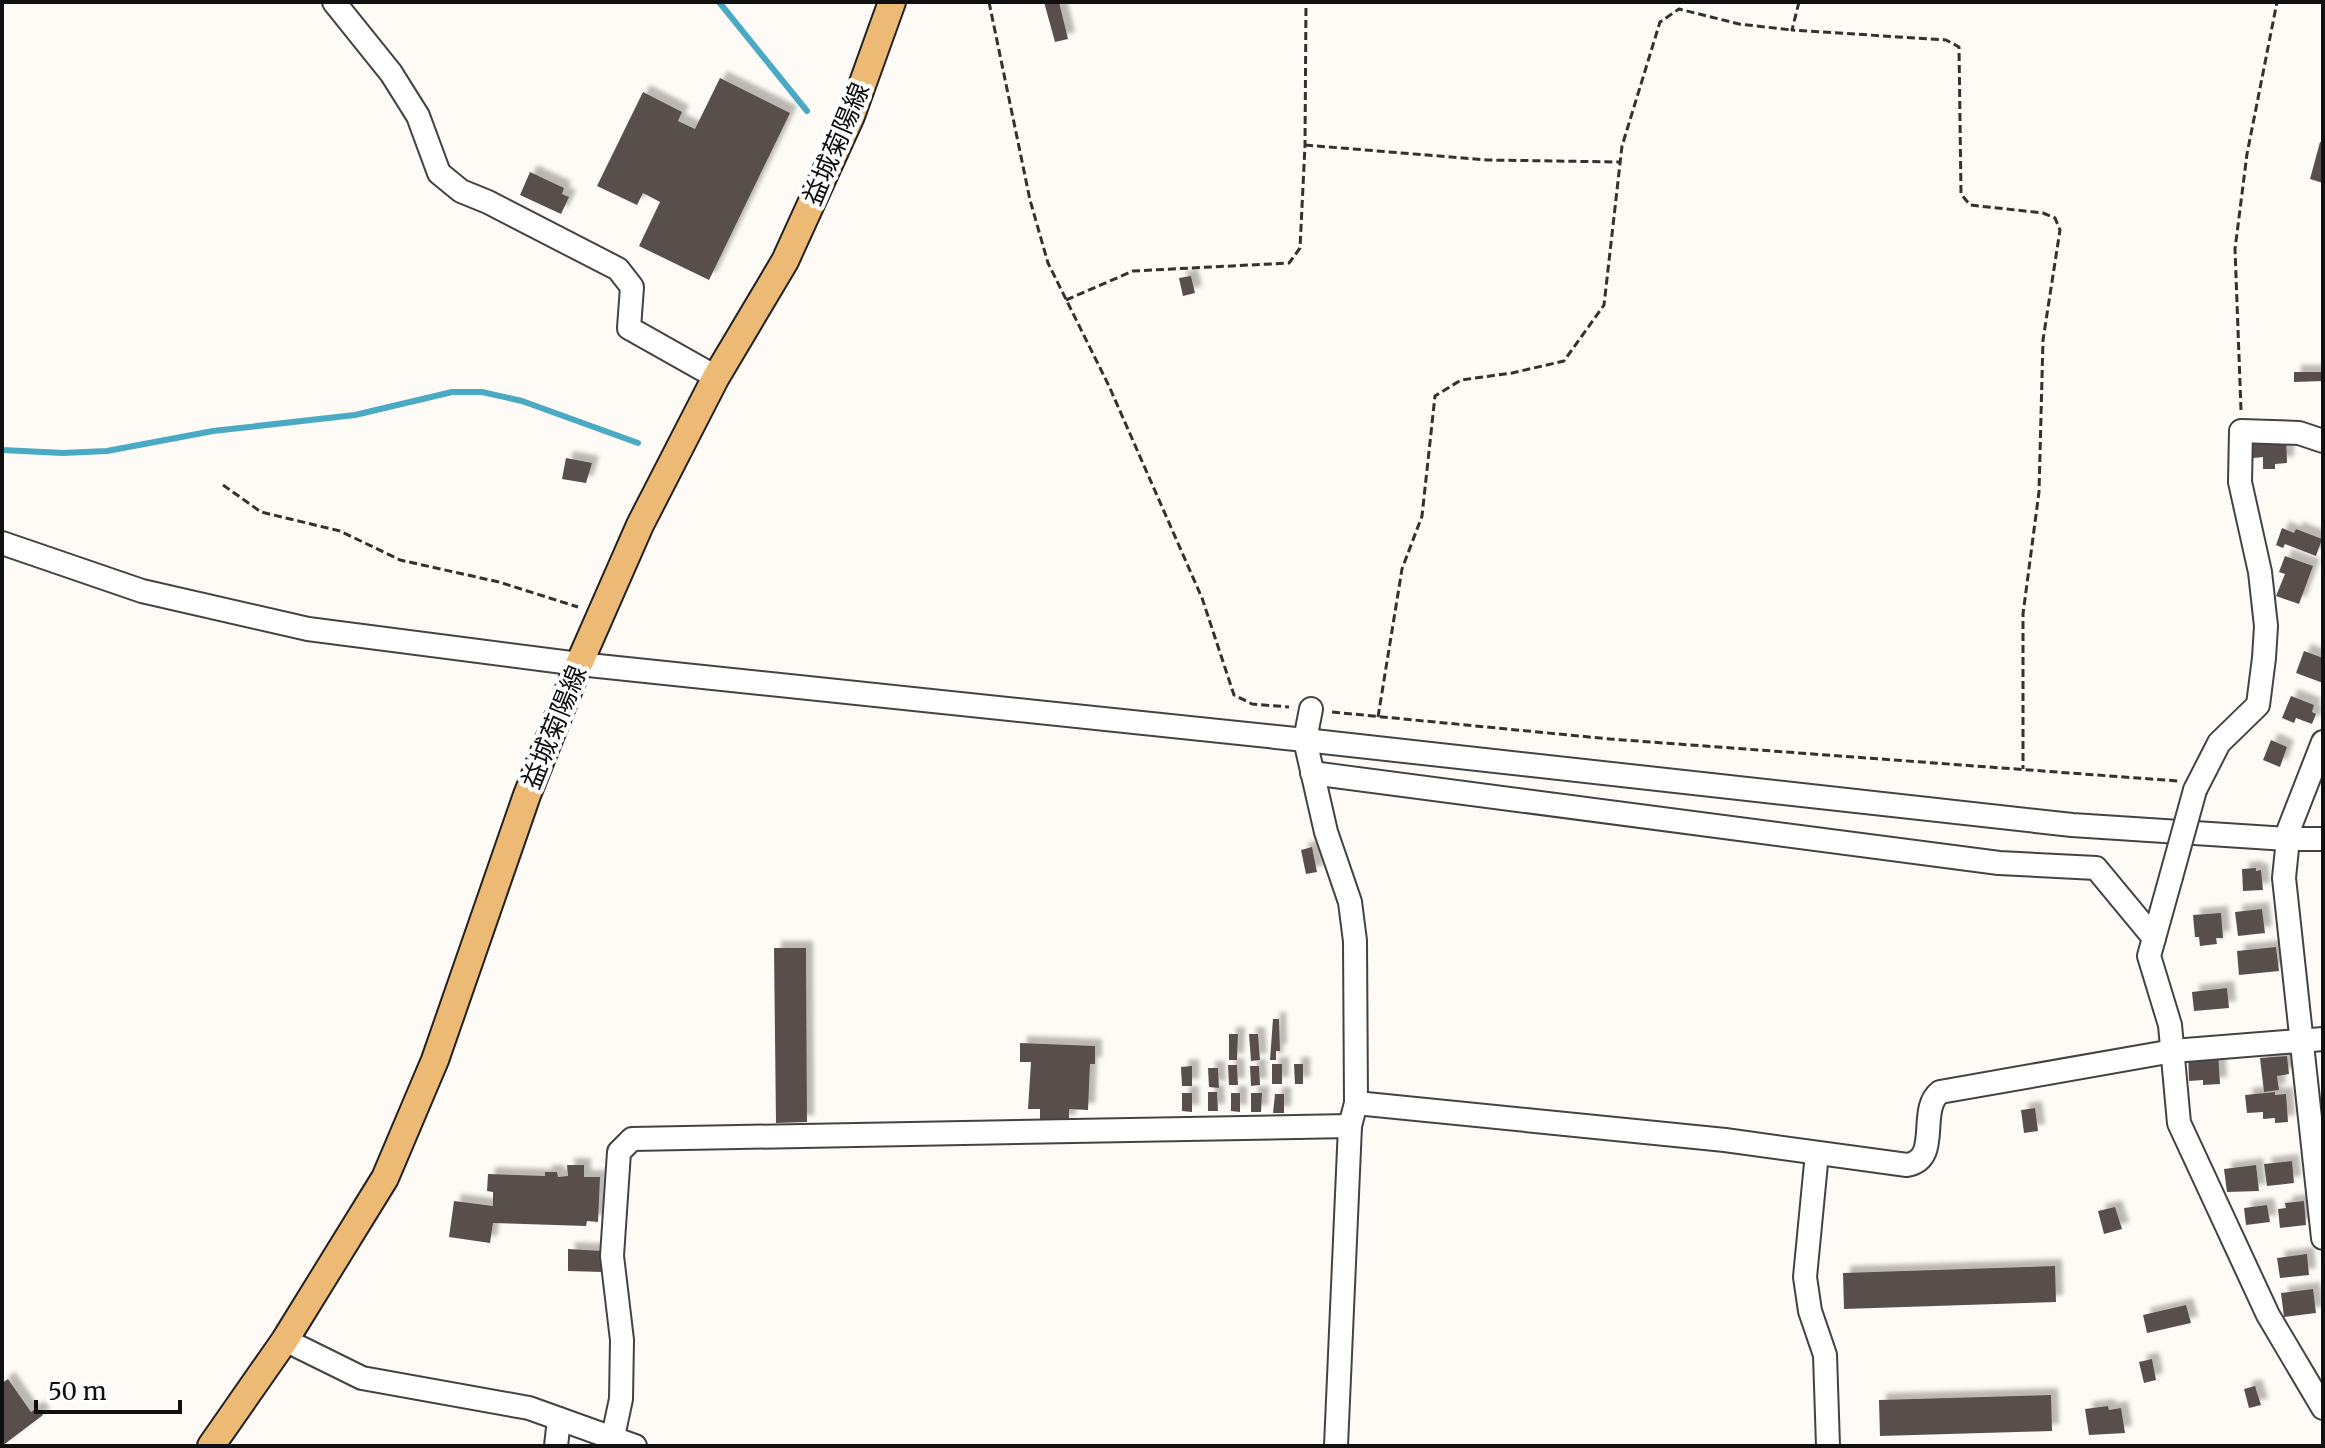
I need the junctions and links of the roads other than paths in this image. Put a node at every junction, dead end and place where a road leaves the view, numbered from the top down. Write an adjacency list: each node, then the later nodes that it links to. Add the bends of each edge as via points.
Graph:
1 (334, 2): 3 (street, via 418,116 439,173 461,191 618,269 632,287 629,328)
2 (892, 2): 3 (main road, 益城菊陽線, via 851,116 785,261)
3 (716, 377): 6 (main road, 益城菊陽線, via 640,525)
4 (2323, 441): 13 (street, bridge, via 2299,433 2241,431 2240,482 2266,626 2258,705 2219,743 2197,786)
5 (2, 543): 6 (street, via 142,591 308,629)
6 (579, 664): 8 (street); 21 (main road, 益城菊陽線, via 527,795 435,1060 385,1178)
7 (1311, 709): 8 (street)
8 (1305, 740): 10 (street); 11 (street, via 2072,825)
9 (2323, 742): 11 (street)
10 (1312, 773): 13 (street, via 1999,863 2096,868); 16 (street, via 1350,902)
11 (2287, 839): 12 (street); 14 (street, via 2284,878)
12 (2323, 839)
13 (2154, 938): 15 (street, via 2149,956)
14 (2313, 1040): 15 (street); 19 (street)
15 (2173, 1051): 18 (street, via 1940,1092 1931,1101 1924,1155 1912,1165); 22 (street, via 2179,1123 2268,1315)
16 (1356, 1103): 17 (street); 18 (street)
17 (1350, 1126): 24 (street, via 632,1139 619,1152 612,1256 622,1340 621,1399); 28 (street)
18 (1817, 1153): 29 (street, via 1805,1277 1825,1355)
19 (2319, 1162): 20 (street)
20 (2323, 1238)
21 (285, 1340): 23 (street, via 362,1378 529,1408); 25 (main road, 益城菊陽線)
22 (2323, 1408)
23 (559, 1419): 24 (street); 26 (street)
24 (612, 1442): 27 (street)
25 (211, 1446)
26 (556, 1446)
27 (635, 1446)
28 (1336, 1446)
29 (1828, 1446)

